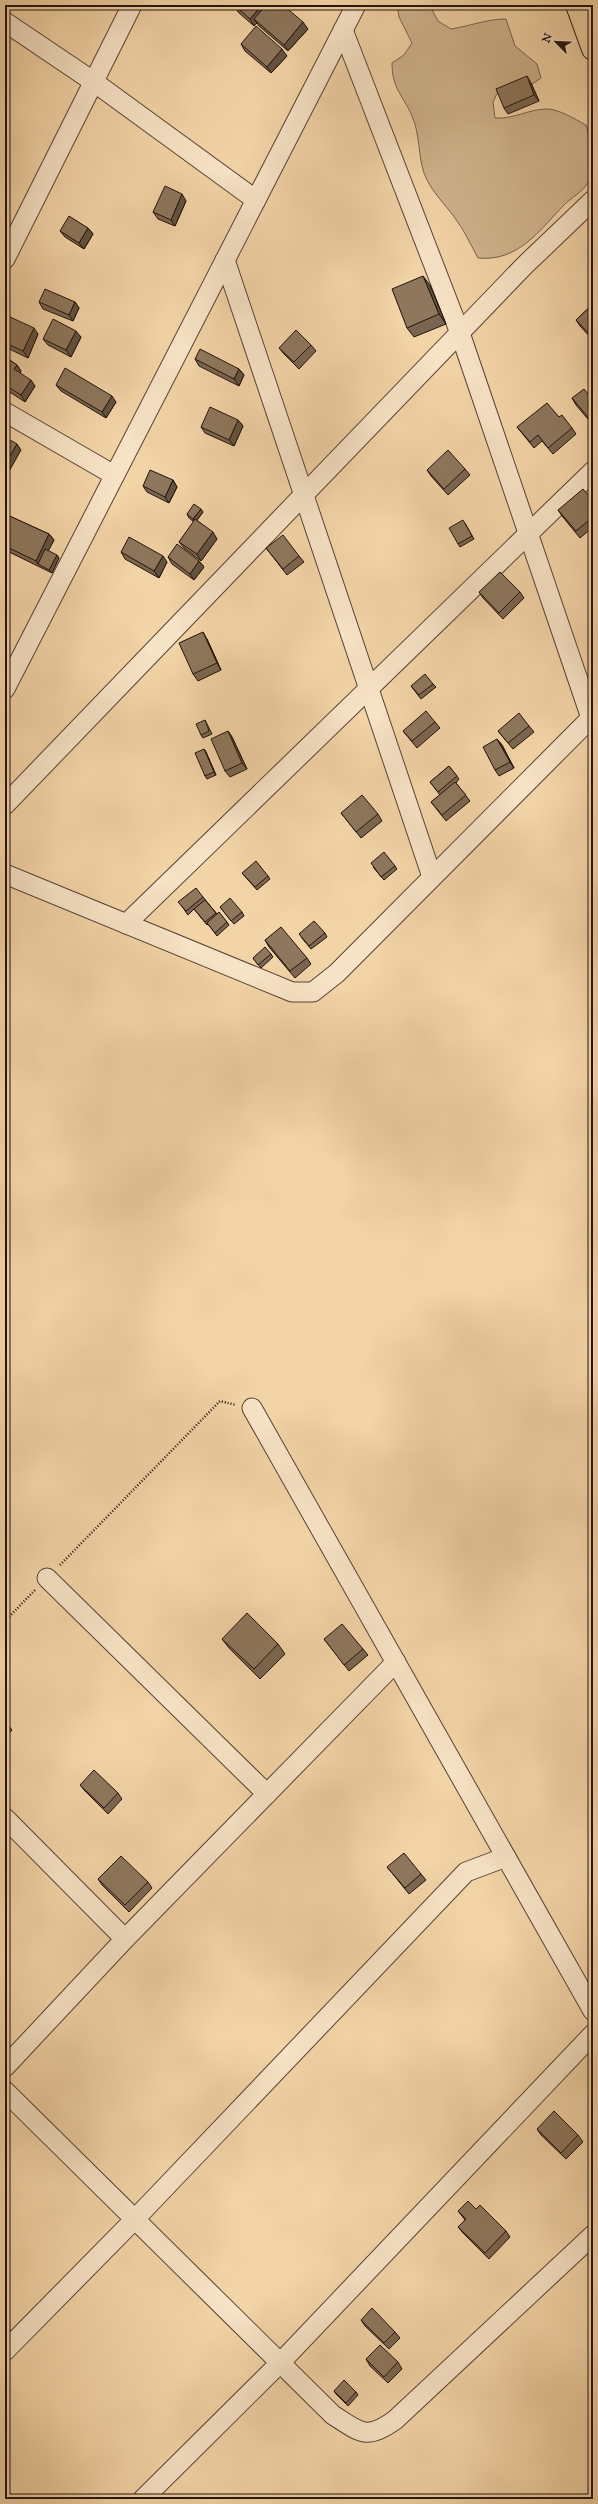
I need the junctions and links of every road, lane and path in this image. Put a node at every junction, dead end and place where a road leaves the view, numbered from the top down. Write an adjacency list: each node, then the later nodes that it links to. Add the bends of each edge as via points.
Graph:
1 (132, 5): 7 (street)
2 (356, 5): 5 (street)
3 (577, 5): 6 (main road)
4 (5, 22): 7 (street)
5 (343, 30): 8 (street); 12 (street)
6 (593, 49)
7 (94, 82): 8 (street); 10 (street)
8 (256, 200): 11 (street)
9 (593, 200): 12 (street, via 524,266)
10 (5, 259)
11 (225, 260): 15 (street); 16 (street)
12 (460, 333): 16 (street); 17 (street)
13 (5, 412): 15 (street)
14 (593, 472): 17 (street)
15 (114, 475): 18 (street)
16 (304, 495): 19 (street); 21 (street)
17 (528, 534): 19 (street); 20 (street)
18 (5, 688)
19 (369, 688): 23 (street); 24 (street)
20 (592, 717): 23 (street)
21 (5, 805)
22 (5, 874): 24 (street)
23 (432, 877): 24 (street, via 337,973 313,992 292,992)
24 (126, 924)
25 (252, 1408): 26 (path, via 220,1402); 28 (street)
26 (47, 1578): 27 (path); 29 (street)
27 (5, 1621)
28 (396, 1662): 29 (street); 31 (street)
29 (267, 1794): 32 (street)
30 (5, 1818): 32 (street)
31 (506, 1857): 33 (street); 37 (street, via 466,1872)
32 (125, 1940): 35 (street)
33 (593, 2011)
34 (593, 2034): 40 (street)
35 (5, 2067)
36 (5, 2091): 37 (street)
37 (135, 2219): 39 (street); 40 (street)
38 (593, 2234): 40 (street, via 394,2420 378,2432 359,2431 333,2415)
39 (5, 2351)
40 (282, 2362): 41 (street)
41 (143, 2499)

